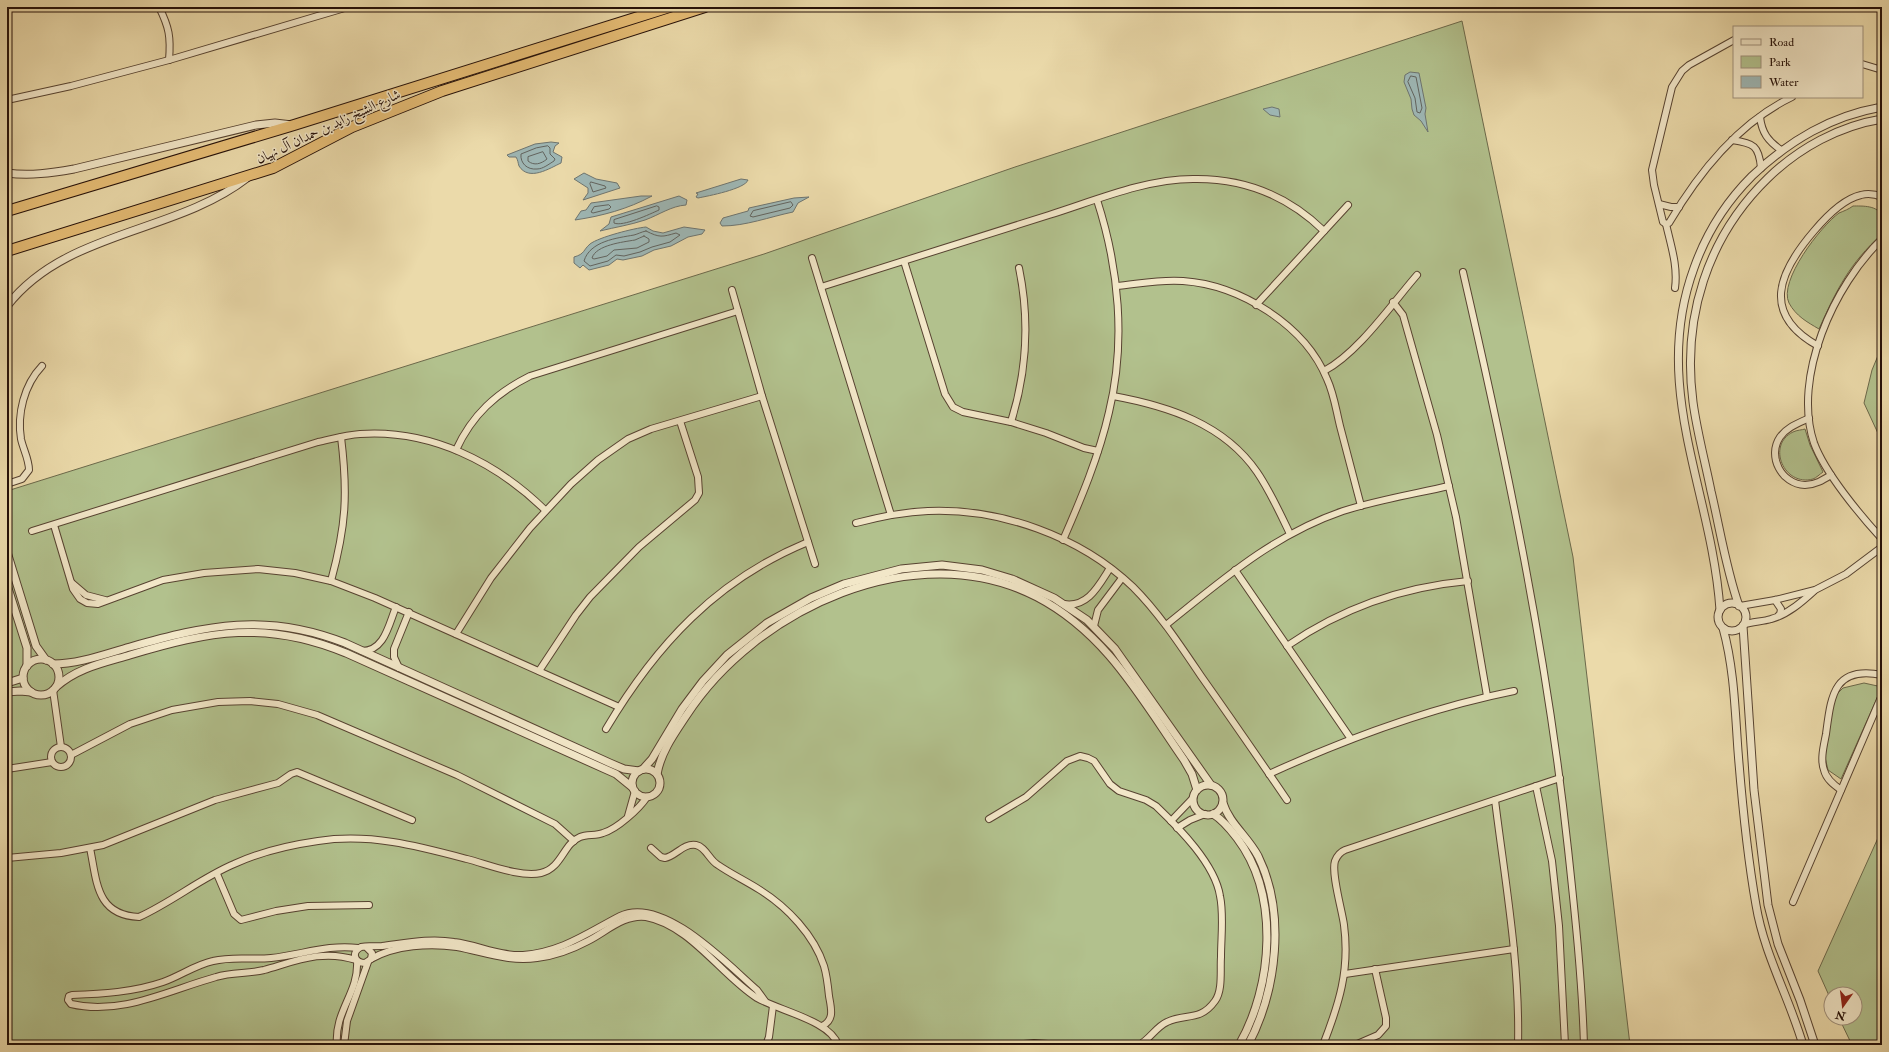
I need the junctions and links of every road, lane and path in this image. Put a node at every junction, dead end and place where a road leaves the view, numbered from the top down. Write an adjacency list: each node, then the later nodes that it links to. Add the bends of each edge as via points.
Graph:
1 (159, 7): 6 (street, via 170,34)
2 (348, 7): 6 (street)
3 (670, 7): 14 (highway, شارع الشيخ زايد بن حمدان آل نهيان)
4 (705, 7): 19 (highway, شارع الشيخ زايد بن حمدان آل نهيان, via 442,91 352,127 273,168)
5 (1733, 41): 22 (street, via 1690,65 1672,87 1652,170)
6 (169, 60): 10 (street)
7 (1864, 66): 8 (street)
8 (1882, 70)
9 (1790, 98): 12 (street)
10 (7, 100)
11 (1882, 107): 16 (street, via 1828,122)
12 (1760, 117): 15 (street); 16 (street, via 1767,139)
13 (1882, 119): 82 (street, via 1830,135 1800,152 1773,174 1746,201 1725,232 1701,284 1690,340 1693,401 1727,562)
14 (294, 125): 18 (street, via 256,125 48,174); 25 (highway, شارع الشيخ زايد بن حمدان آل نهيان)
15 (1732, 140): 17 (street, via 1745,142 1755,148 1759,152); 24 (street, via 1703,171)
16 (1781, 150): 17 (street)
17 (1761, 168): 83 (street, via 1729,202 1705,241 1687,290 1678,338 1678,371 1683,420 1715,562)
18 (7, 173)
19 (250, 176): 29 (highway, شارع الشيخ زايد بن حمدان آل نهيان); 41 (street, via 214,200 101,243 59,262 36,277)
20 (1882, 197): 43 (street, via 1862,194 1835,210 1810,236 1788,268 1782,284 1783,310 1797,333)
21 (1097, 200): 27 (street, via 1166,181 1220,180 1258,188 1282,198); 31 (street); 35 (street, via 1109,242)
22 (1659, 204): 24 (street); 26 (street, via 1663,222)
23 (1348, 205): 27 (street)
24 (1679, 207): 26 (street)
25 (7, 211)
26 (1666, 224): 37 (street, via 1677,275)
27 (1324, 231): 40 (street)
28 (1882, 239): 43 (street, via 1845,287)
29 (7, 250)
30 (812, 258): 36 (street)
31 (904, 261): 36 (street); 50 (street, via 947,399 958,410)
32 (1019, 268): 50 (street, via 1025,302 1026,337 1021,389)
33 (1463, 272): 117 (street, via 1518,524)
34 (1417, 275): 39 (street)
35 (1116, 286): 40 (street, via 1158,281 1193,282 1219,288); 47 (street, via 1119,340)
36 (821, 287): 59 (street)
37 (1675, 288)
38 (732, 290): 42 (street)
39 (1393, 302): 45 (street, via 1346,356); 56 (street, via 1403,315)
40 (1256, 305): 45 (street, via 1279,320 1299,338)
41 (7, 306)
42 (738, 312): 46 (street); 52 (street, via 530,376 488,403 467,428)
43 (1818, 346): 48 (street, via 1810,376)
44 (42, 366): 55 (street, via 31,380 21,413 22,440 29,470 22,479)
45 (1324, 371): 57 (street)
46 (762, 396): 49 (street); 66 (street)
47 (1113, 396): 53 (street); 63 (street, via 1169,409 1222,436 1241,452 1256,471)
48 (1809, 418): 54 (street, via 1818,452); 54 (street, via 1792,426 1780,437 1775,452 1778,468 1789,480 1805,485 1821,481)
49 (680, 421): 58 (street, via 651,429 618,445 576,479); 97 (street, via 700,485 695,500 639,547 590,597)
50 (1012, 422): 53 (street)
51 (340, 437): 52 (street, via 359,434 408,436); 61 (street); 73 (street, via 346,500 339,552)
52 (456, 450): 58 (street, via 498,471 517,484)
53 (1098, 451): 65 (street)
54 (1831, 475): 64 (street)
55 (7, 484)
56 (1449, 486): 57 (street); 74 (street)
57 (1361, 506): 63 (street)
58 (545, 510): 90 (street, via 491,578)
59 (891, 515): 60 (street); 65 (street, via 927,511 970,513 1013,521)
60 (856, 523)
61 (54, 525): 62 (street); 73 (street, via 72,583 86,595 105,600 163,580 229,570 258,568)
62 (32, 531)
63 (1290, 534): 71 (street)
64 (1882, 539)
65 (1063, 540): 70 (street)
66 (808, 542): 69 (street); 107 (street, via 748,572 716,595 668,640)
67 (1882, 547): 77 (street, via 1846,574)
68 (7, 552): 93 (street, via 36,646)
69 (815, 564)
70 (1110, 568): 72 (street); 76 (street)
71 (1235, 570): 86 (street); 91 (street)
72 (1122, 578): 78 (street); 86 (street)
73 (330, 581): 81 (street)
74 (1468, 581): 91 (street, via 1416,588 1370,602 1332,618); 106 (street)
75 (7, 584): 95 (street, via 27,648)
76 (1096, 588): 78 (street); 80 (street, via 1082,602)
77 (1815, 590): 79 (street); 85 (street, via 1799,604)
78 (1107, 596): 87 (street, via 1098,610)
79 (1775, 600): 82 (street); 85 (street, via 1781,608)
80 (1064, 604): 87 (street); 114 (street, via 1012,579 982,570 955,566 928,565 901,569 832,588 781,614 727,655 692,694 652,759)
81 (396, 606): 84 (street); 92 (street, via 382,642 370,650)
82 (1740, 606): 83 (street, via 1731,603); 88 (street, via 1745,613)
83 (1720, 610): 89 (street, via 1718,617)
84 (410, 612): 90 (street); 96 (street, via 394,649 394,658)
85 (1780, 615): 88 (street)
86 (1166, 625): 116 (street)
87 (1094, 626): 118 (street, via 1115,649)
88 (1743, 626): 89 (street, via 1733,631); 167 (street, via 1754,790 1768,905 1778,944)
89 (1723, 628): 166 (street, via 1732,671 1741,790 1756,906 1772,966)
90 (456, 634): 97 (street)
91 (1287, 646): 109 (street)
92 (361, 651): 94 (street, via 334,639 298,629 245,624 192,631 74,663); 96 (street)
93 (46, 660): 94 (street); 95 (street, via 34,661)
94 (53, 664): 101 (street, via 59,675)
95 (27, 666): 99 (street)
96 (399, 668): 114 (street, via 624,769)
97 (539, 671): 107 (street)
98 (1882, 676): 122 (street, via 1866,673 1849,677 1839,684 1832,694 1823,765 1828,779)
99 (23, 678): 100 (street); 104 (street, via 25,686)
100 (7, 683)
101 (54, 689): 104 (street, via 42,695); 110 (street); 120 (street, via 70,676 88,668 183,640 242,632 293,636 353,656 616,774)
102 (1514, 691): 106 (street)
103 (7, 692): 104 (street)
104 (31, 692)
105 (1882, 695): 122 (street)
106 (1487, 696): 109 (street, via 1434,710)
107 (619, 707): 108 (street)
108 (606, 729)
109 (1351, 739): 116 (street)
110 (61, 747): 111 (street, via 69,750); 112 (street, via 52,752)
111 (71, 755): 112 (street, via 71,762 66,767 56,767); 135 (street, via 130,724 172,710 218,702 250,701 278,704 317,715 457,775 554,824)
112 (52, 762): 113 (street)
113 (7, 769)
114 (641, 770): 115 (street, via 650,770); 120 (street, via 634,776)
115 (656, 774): 121 (street, via 666,748 707,687 731,661 768,632 810,607 847,592 887,580 937,574 981,578 1022,590 1055,607 1086,630 1116,664 1184,760); 123 (street, via 660,781 659,788)
116 (1269, 774): 125 (street)
117 (1560, 778): 119 (street); 165 (street, via 1574,906)
118 (1211, 785): 121 (street); 127 (street, via 1221,791)
119 (1536, 786): 126 (street); 164 (street, via 1552,861 1559,926)
120 (633, 789): 123 (street, via 640,796); 130 (street)
121 (1197, 790): 124 (street)
122 (1841, 790): 140 (street)
123 (647, 797): 130 (street)
124 (1194, 798): 128 (street, via 1196,808); 133 (street)
125 (1288, 800)
126 (1495, 800): 144 (street); 148 (street, via 1345,850 1338,855 1334,867 1345,936)
127 (1223, 803): 129 (street, via 1220,810); 160 (street, via 1227,813 1260,861 1268,882 1272,905 1274,942 1271,974 1261,1015)
128 (1205, 814): 129 (street); 134 (street)
129 (1213, 814): 159 (street, via 1227,826 1248,855 1260,887 1265,915 1266,956 1261,984 1253,1013)
130 (628, 816): 135 (street, via 609,831 584,836)
131 (989, 819): 133 (street, via 1039,786 1067,761 1080,756 1094,761 1110,784 1119,791 1152,803)
132 (412, 820): 136 (street, via 297,772 278,783 215,800 128,836)
133 (1171, 821): 134 (street)
134 (1177, 828): 158 (street, via 1207,863 1219,890 1221,903 1218,996 1212,1006 1203,1012 1166,1022)
135 (574, 841): 139 (street, via 555,866 536,874 521,873 404,843 358,837 286,847 233,864)
136 (90, 848): 138 (street, via 61,854); 139 (street, via 101,896 110,908 123,915 139,917)
137 (651, 848): 151 (street, via 665,858 688,846 699,846 717,865 761,890 793,918 809,937 826,974 831,1016)
138 (7, 858)
139 (217, 874): 141 (street, via 234,914 241,920 308,906)
140 (1793, 902)
141 (369, 905)
142 (366, 946): 143 (street); 146 (street, via 372,953); 149 (street, via 444,940 504,954 530,954 572,942 626,914 644,912 662,918 692,934 757,990)
143 (358, 948): 145 (street, via 354,954); 145 (street, via 321,948 268,958 224,958 204,963 149,986 120,992 72,995 68,1000 71,1004 86,1007 119,1005 157,997 215,977 250,973 316,955 334,954)
144 (1514, 949): 147 (street); 163 (street, via 1518,995)
145 (356, 960): 146 (street, via 362,964); 152 (street, via 354,985 338,1022)
146 (369, 961): 149 (street, via 394,950 439,945 510,959 538,958 579,946 625,920 644,917 661,923 692,942 753,995); 153 (street, via 347,1021)
147 (1375, 969): 148 (street); 162 (street, via 1386,1026 1378,1035)
148 (1345, 974): 161 (street, via 1337,1011)
149 (766, 1002): 150 (street)
150 (773, 1006): 151 (street); 154 (street)
151 (822, 1026): 155 (street, via 833,1034)
152 (337, 1045)
153 (344, 1045)
154 (766, 1045)
155 (838, 1045)
156 (1015, 1045): 157 (street)
157 (1062, 1045)
158 (1139, 1045)
159 (1239, 1045)
160 (1248, 1045)
161 (1323, 1045)
162 (1355, 1045)
163 (1518, 1045)
164 (1565, 1045)
165 (1584, 1045)
166 (1803, 1045)
167 (1816, 1045)

